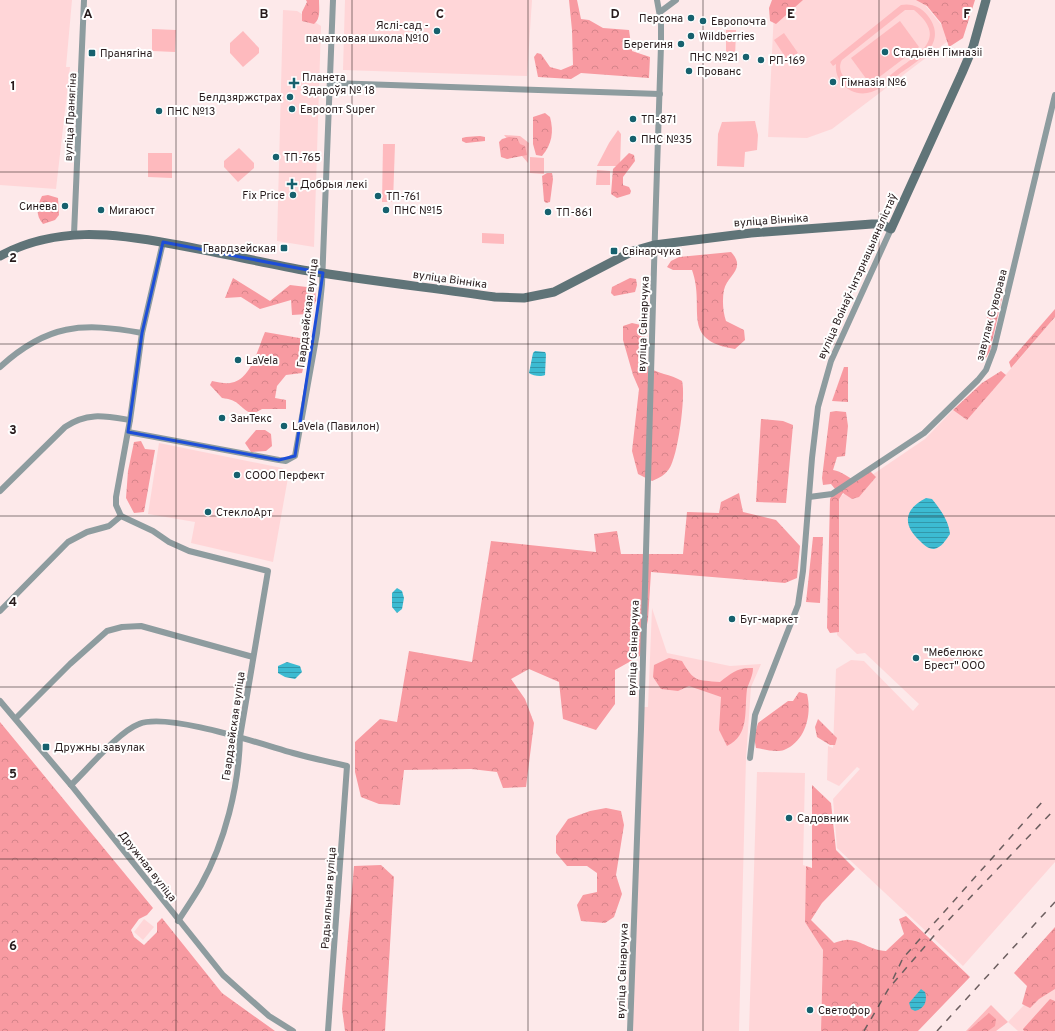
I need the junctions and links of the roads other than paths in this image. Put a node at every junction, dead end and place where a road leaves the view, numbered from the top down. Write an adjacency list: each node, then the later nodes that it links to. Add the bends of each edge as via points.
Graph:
1 (84, 0): 11 (street, вуліца Пранягіна)
2 (333, 0): 7 (street, Гвардзейская вуліца)
3 (657, 0): 6 (street, вуліца Свінарчука)
4 (676, 0): 6 (street)
5 (986, 0): 10 (street, вуліца Воінаў-Інтэрнацыяналістаў, via 975,42 962,74)
6 (660, 12): 8 (street, вуліца Свінарчука)
7 (331, 84): 8 (street); 15 (street, Гвардзейская вуліца)
8 (660, 94): 13 (street, вуліца Свінарчука)
9 (1055, 95): 21 (street, завулак Суворава, via 994,349 986,370 924,433 832,494)
10 (891, 229): 13 (street, вуліца Вінніка, via 881,224 872,224 751,233); 21 (street, вуліца Воінаў-Інтэрнацыяналістаў, via 831,361 818,407)
11 (74, 234): 12 (street, вуліца Вінніка, via 114,234); 14 (street, вуліца Вінніка, via 27,245)
12 (163, 242): 15 (street, вуліца Вінніка); 16 (street)
13 (654, 245): 15 (street, вуліца Вінніка, via 633,250 554,292 524,298 495,297); 26 (street, вуліца Свінарчука)
14 (0, 256)
15 (323, 273): 19 (street, Гвардзейская вуліца, via 317,333 295,456 286,461 279,460)
16 (142, 333): 17 (street, via 107,326 60,331 40,338 21,349); 18 (street)
17 (0, 367)
18 (130, 420): 19 (street); 20 (street, via 101,416 76,419)
19 (128, 432): 22 (street, via 116,497 116,505)
20 (0, 490)
21 (809, 497): 30 (street, вуліца Воінаў-Інтэрнацыяналістаў, via 798,605 755,715)
22 (121, 516): 23 (street, via 109,526 87,532 68,542); 24 (street, Гвардзейская вуліца, via 189,551 268,571)
23 (0, 611)
24 (253, 657): 28 (street, via 141,626 122,626 106,632); 29 (street, Гвардзейская вуліца)
25 (635, 678): 26 (street)
26 (642, 678): 35 (street, вуліца Свінарчука)
27 (0, 701): 28 (street, Дружная вуліца)
28 (16, 718): 31 (street, Дружная вуліца)
29 (240, 738): 31 (street, via 165,722 139,724 120,737); 32 (street, Гвардзейская вуліца, via 240,763 222,839 201,884); 34 (street, Радыяльная вуліца, via 347,766)
30 (750, 758)
31 (71, 785): 32 (street, Дружная вуліца)
32 (178, 921): 33 (street, Дружная вуліца, via 241,993 269,1016)
33 (293, 1031)
34 (328, 1031)
35 (630, 1031)

